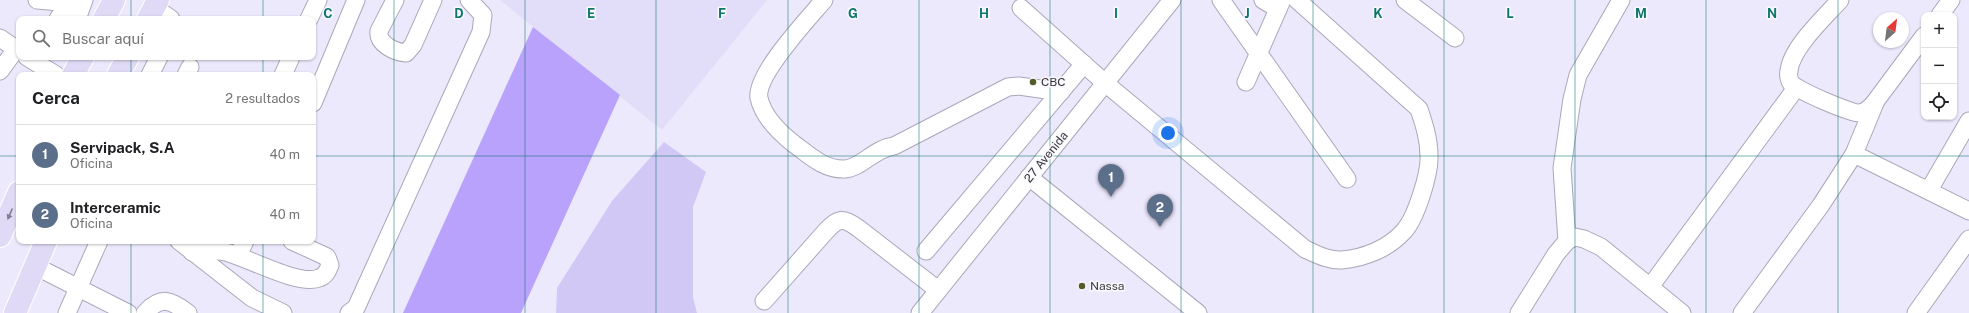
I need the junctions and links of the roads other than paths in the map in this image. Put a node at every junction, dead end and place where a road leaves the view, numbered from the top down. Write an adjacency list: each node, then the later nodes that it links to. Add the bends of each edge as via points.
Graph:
1 (37, 0): 2 (lane)
2 (66, 0)
3 (70, 0): 23 (lane)
4 (84, 0): 24 (lane)
5 (114, 0): 25 (main road)
6 (318, 0): 26 (lane)
7 (356, 0): 49 (lane)
8 (394, 0): 9 (lane, via 378,37 380,42 406,53 413,45)
9 (433, 0)
10 (469, 0): 79 (lane, via 483,15 481,32 356,308)
11 (824, 0): 48 (lane, via 767,70 759,97 766,115 786,138 824,166 846,169 884,147 894,146 1008,87 1019,86)
12 (1172, 0): 46 (lane, 27 Avenida)
13 (1221, 0): 31 (lane)
14 (1263, 0): 20 (lane)
15 (1297, 0): 46 (lane, via 1419,109 1427,130 1430,157 1424,191 1405,230 1380,251 1342,260 1322,257 1305,249)
16 (1405, 0): 28 (lane)
17 (1621, 0): 60 (lane, via 1578,75 1572,99 1562,168)
18 (1840, 0): 47 (lane, via 1798,48 1791,61 1788,72 1790,82)
19 (1951, 0): 22 (lane)
20 (1280, 4): 31 (lane)
21 (1021, 8): 38 (lane)
22 (1942, 12)
23 (60, 16)
24 (78, 16)
25 (106, 16)
26 (310, 16)
27 (0, 38): 30 (lane)
28 (1455, 38)
29 (1921, 40): 50 (lane)
30 (16, 49)
31 (1259, 53): 45 (lane); 54 (lane)
32 (16, 57): 39 (lane)
33 (33, 60): 40 (lane)
34 (81, 60): 41 (main road)
35 (126, 60): 42 (main road)
36 (158, 60): 43 (lane)
37 (290, 60): 44 (lane)
38 (1084, 64): 46 (lane); 48 (lane)
39 (0, 71)
40 (51, 72)
41 (75, 72)
42 (120, 72)
43 (152, 72)
44 (284, 72)
45 (1246, 82)
46 (1105, 83): 53 (lane, 27 Avenida)
47 (1796, 88): 50 (lane, via 1860,113); 69 (lane)
48 (1061, 92): 66 (lane)
49 (316, 96)
50 (1875, 102): 52 (lane)
51 (1969, 121): 55 (lane)
52 (1854, 154): 55 (lane); 84 (lane, via 1821,206)
53 (1029, 178): 71 (lane, 27 Avenida); 81 (lane)
54 (1347, 179)
55 (1929, 190): 57 (lane)
56 (16, 199): 58 (main road, one-way to 58)
57 (1969, 211)
58 (0, 236)
59 (1969, 239): 85 (lane)
60 (1567, 241): 69 (lane, via 1575,237 1601,247); 82 (lane)
61 (45, 244): 68 (main road)
62 (98, 244): 70 (lane)
63 (183, 244): 67 (lane)
64 (299, 244): 65 (lane, via 327,257 330,264 327,273 320,278 306,280 285,274)
65 (242, 248): 67 (lane)
66 (926, 251)
67 (192, 252): 78 (lane, via 252,298)
68 (35, 266): 70 (lane); 73 (main road)
69 (1650, 287): 83 (lane)
70 (78, 289): 74 (lane); 75 (lane)
71 (938, 290): 72 (lane, via 844,220 835,221); 80 (lane, 27 Avenida)
72 (764, 300)
73 (15, 313)
74 (67, 313)
75 (128, 313)
76 (145, 313): 77 (lane, via 163,300 171,301)
77 (188, 313)
78 (283, 313)
79 (350, 313)
80 (920, 313)
81 (1198, 313)
82 (1519, 313)
83 (1682, 313)
84 (1742, 313)
85 (1916, 313)

